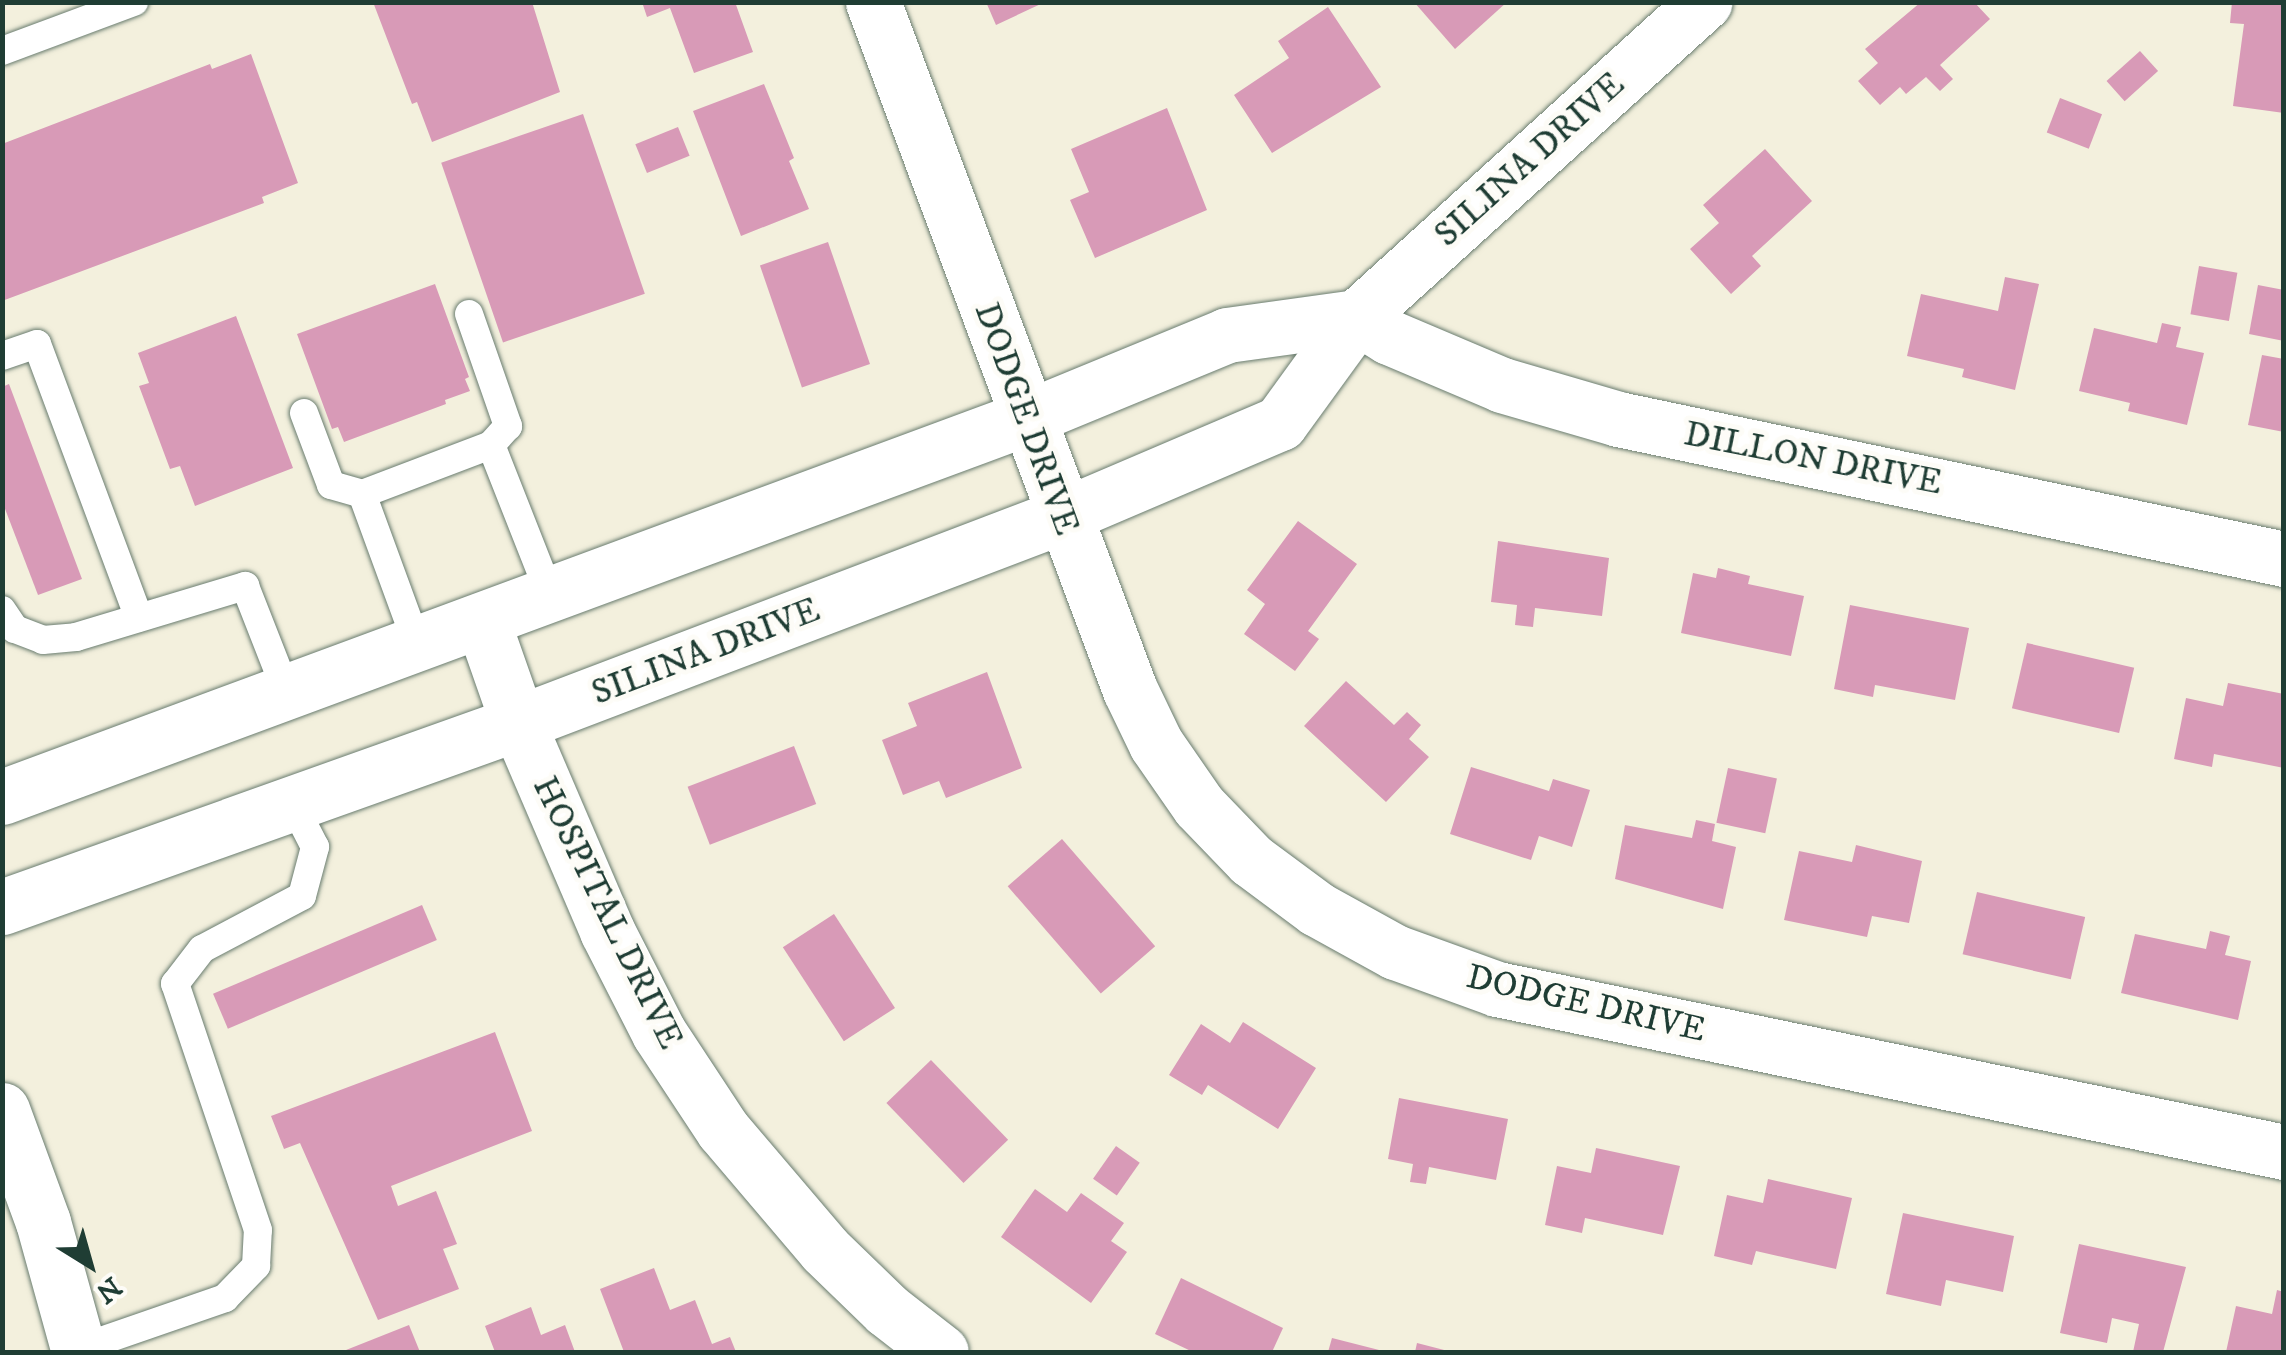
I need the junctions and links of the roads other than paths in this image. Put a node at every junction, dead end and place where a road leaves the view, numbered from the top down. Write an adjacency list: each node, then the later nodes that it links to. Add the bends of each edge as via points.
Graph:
1 (134, 2): 4 (lane)
2 (873, 2): 9 (street, DODGE DRIVE)
3 (1704, 2): 6 (street, SILINA DRIVE)
4 (2, 51)
5 (470, 314): 10 (lane, via 508,426)
6 (1357, 317): 9 (street, via 1227,335); 12 (street, SILINA DRIVE, via 1280,423); 13 (street, DILLON DRIVE, via 1389,338 1502,384 1618,420)
7 (2, 356): 16 (lane, via 38,344)
8 (304, 413): 11 (lane, via 331,485)
9 (1026, 418): 12 (street, DODGE DRIVE); 14 (street)
10 (491, 444): 11 (lane); 14 (lane)
11 (362, 494): 18 (lane)
12 (1062, 516): 20 (street, SILINA DRIVE); 25 (street, DODGE DRIVE, via 1137,704 1199,806 1251,860 1316,909 1395,952 1497,989)
13 (2284, 560)
14 (550, 595): 17 (street)
15 (2, 610): 16 (lane, via 15,629 44,640)
16 (139, 618): 19 (lane, via 245,586)
17 (482, 620): 18 (street); 20 (street, HOSPITAL DRIVE)
18 (417, 644): 19 (street)
19 (287, 693): 21 (street)
20 (518, 723): 22 (street, SILINA DRIVE); 27 (street, HOSPITAL DRIVE, via 659,1034 723,1130 824,1250)
21 (2, 798)
22 (294, 806): 23 (street, SILINA DRIVE); 26 (lane, via 315,847 302,896 202,949 176,984 258,1230 256,1266 226,1298)
23 (2, 907)
24 (2, 1110): 26 (street)
25 (2284, 1152)
26 (79, 1351)
27 (941, 1352)

